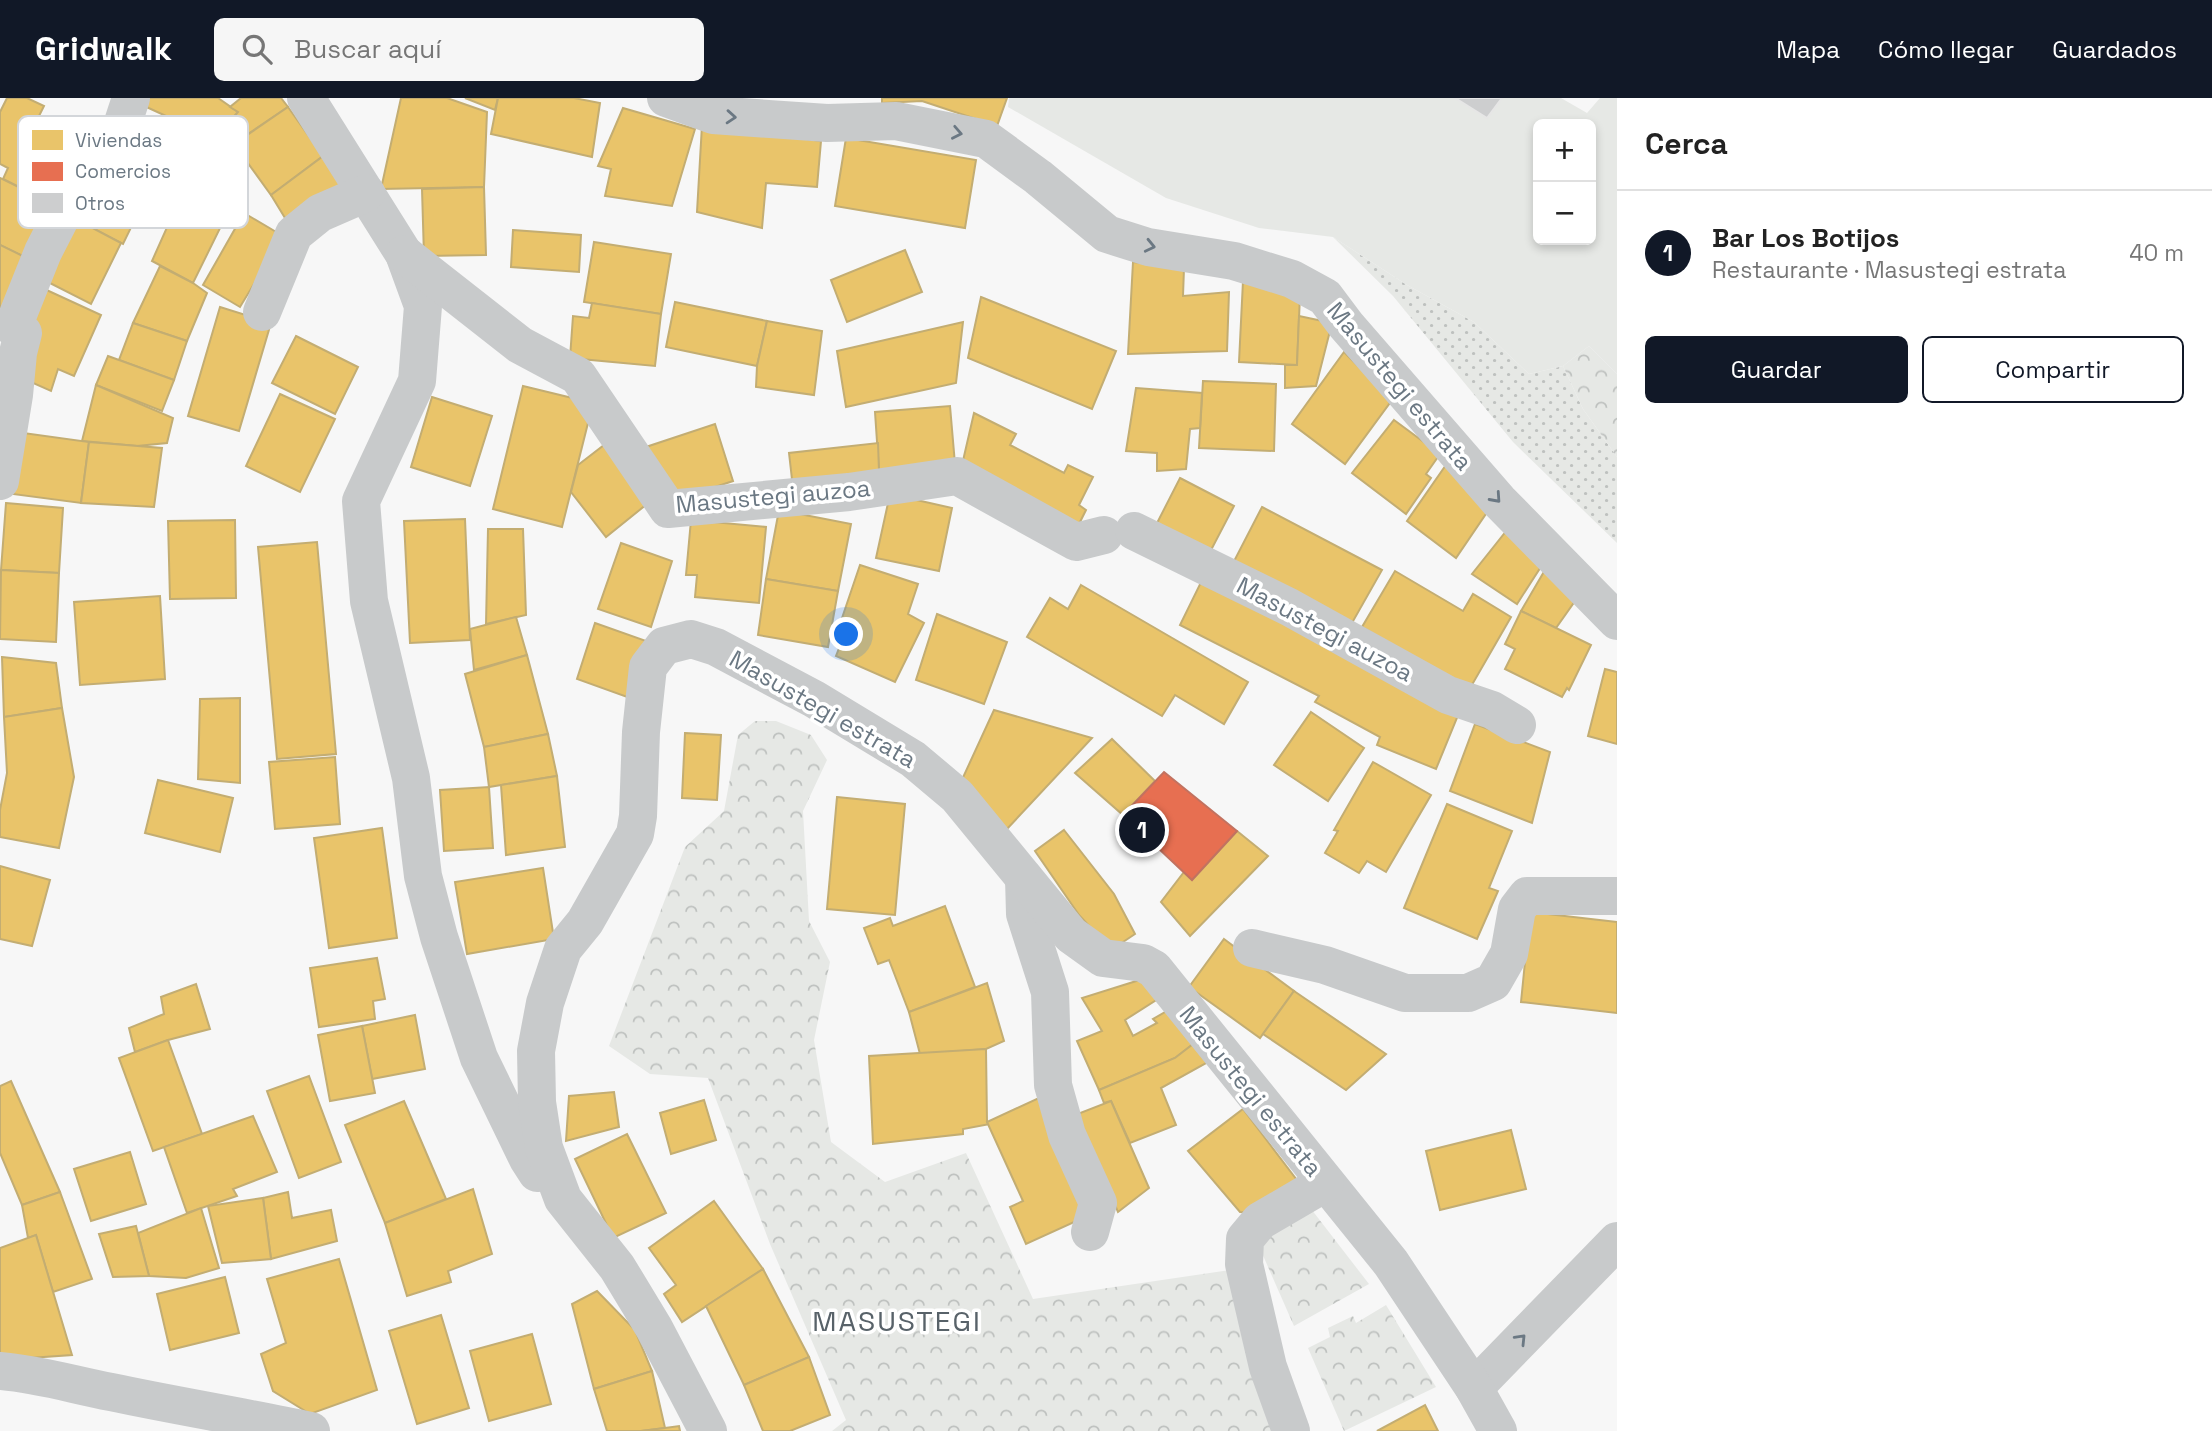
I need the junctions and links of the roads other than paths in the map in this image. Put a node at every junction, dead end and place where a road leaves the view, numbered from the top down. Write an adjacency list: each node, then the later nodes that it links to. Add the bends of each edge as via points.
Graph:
1 (131, 98): 4 (street)
2 (306, 98): 5 (street)
3 (666, 98): 10 (street, Masustegi estrata, one-way to 10, via 713,115 827,123 896,121 986,139 1107,234 1148,247 1234,261 1292,279 1325,297 1499,501)
4 (124, 116)
5 (366, 193): 7 (street); 8 (street, via 320,213 294,233)
6 (55, 228): 9 (street, via 13,327 23,333)
7 (404, 254): 11 (street, Masustegi auzoa, via 520,345 578,376 668,509 849,492 957,476 1076,542 1119,533 1289,607 1448,695 1492,710); 16 (street, via 423,306 417,381 360,501 369,601 411,778 423,876 439,937 479,1058 528,1159)
8 (262, 312)
9 (0, 481)
10 (1617, 621)
11 (1517, 725)
12 (1024, 878): 15 (street, Masustegi estrata, via 1071,935 1103,958 1143,963 1154,969); 16 (street, Masustegi estrata, via 957,796 913,759 716,647 691,639 664,646 648,667 635,834 585,922 563,950 545,1003 536,1051 544,1148); 17 (street, via 1026,914 1050,992 1053,1085 1067,1135 1098,1203)
13 (1617, 896): 14 (street, via 1527,896 1517,909 1508,954 1493,982 1468,993 1405,993 1325,965)
14 (1252, 948)
15 (1325, 1183): 20 (street, Masustegi estrata, via 1391,1263); 23 (street, via 1260,1220 1245,1239 1244,1264 1268,1367)
16 (563, 1199): 22 (street, Masustegi estrata, via 617,1267)
17 (1090, 1232)
18 (1617, 1241): 20 (street, one-way to 18)
19 (0, 1371): 21 (street)
20 (1474, 1388): 24 (street, Masustegi estrata)
21 (311, 1431)
22 (708, 1431)
23 (1292, 1431)
24 (1498, 1431)

